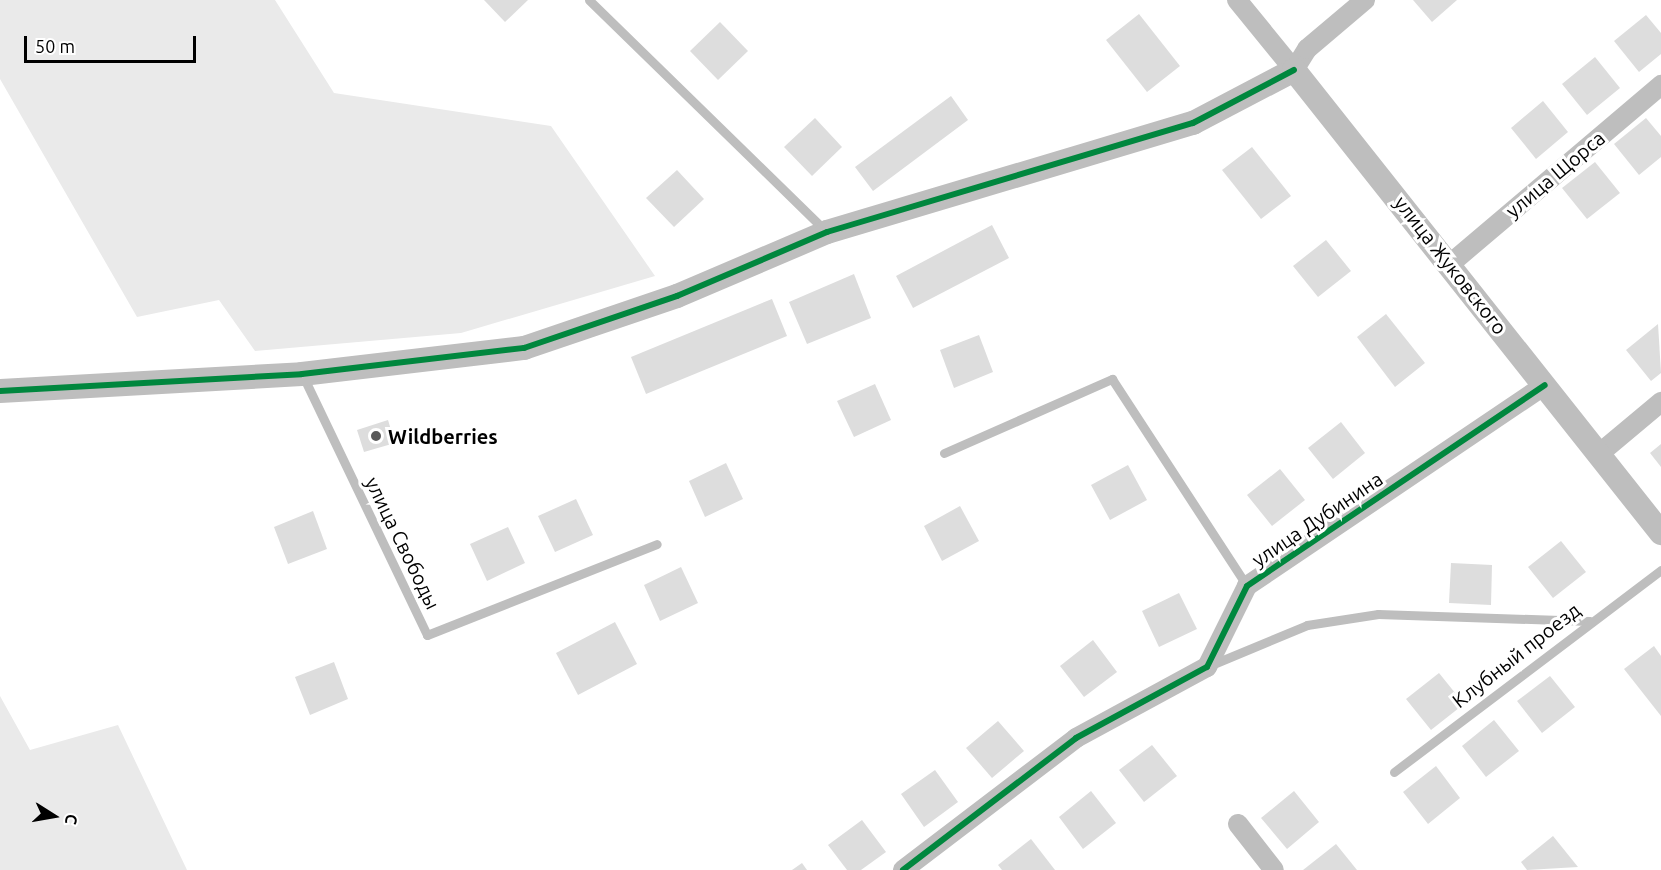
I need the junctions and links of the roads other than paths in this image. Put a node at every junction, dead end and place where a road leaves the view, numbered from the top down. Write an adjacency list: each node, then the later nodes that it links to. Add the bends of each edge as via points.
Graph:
1 (589, 0): 6 (lane)
2 (1237, 0): 4 (street, улица Жуковского)
3 (1365, 0): 4 (street, via 1306,49)
4 (1294, 70): 6 (street, via 1194,123); 7 (street, улица Жуковского)
5 (1661, 85): 7 (street, улица Щорса)
6 (827, 232): 8 (street, via 677,296 524,348)
7 (1450, 264): 9 (street, улица Жуковского)
8 (302, 374): 10 (street); 15 (lane, улица Свободы, via 427,634)
9 (1545, 385): 13 (street, улица Жуковского); 17 (street, улица Дубинина)
10 (0, 391)
11 (1661, 402): 13 (street)
12 (944, 453): 17 (lane, via 1112,379)
13 (1600, 453): 14 (street, улица Жуковского)
14 (1661, 532)
15 (657, 544)
16 (1661, 570): 18 (lane, Клубный проезд)
17 (1247, 586): 19 (street, улица Дубинина)
18 (1590, 621): 19 (lane, via 1378,614 1307,625); 20 (lane, Клубный проезд)
19 (1207, 667): 22 (street, via 1076,738)
20 (1394, 772)
21 (1238, 824): 23 (street)
22 (903, 870)
23 (1274, 870)

